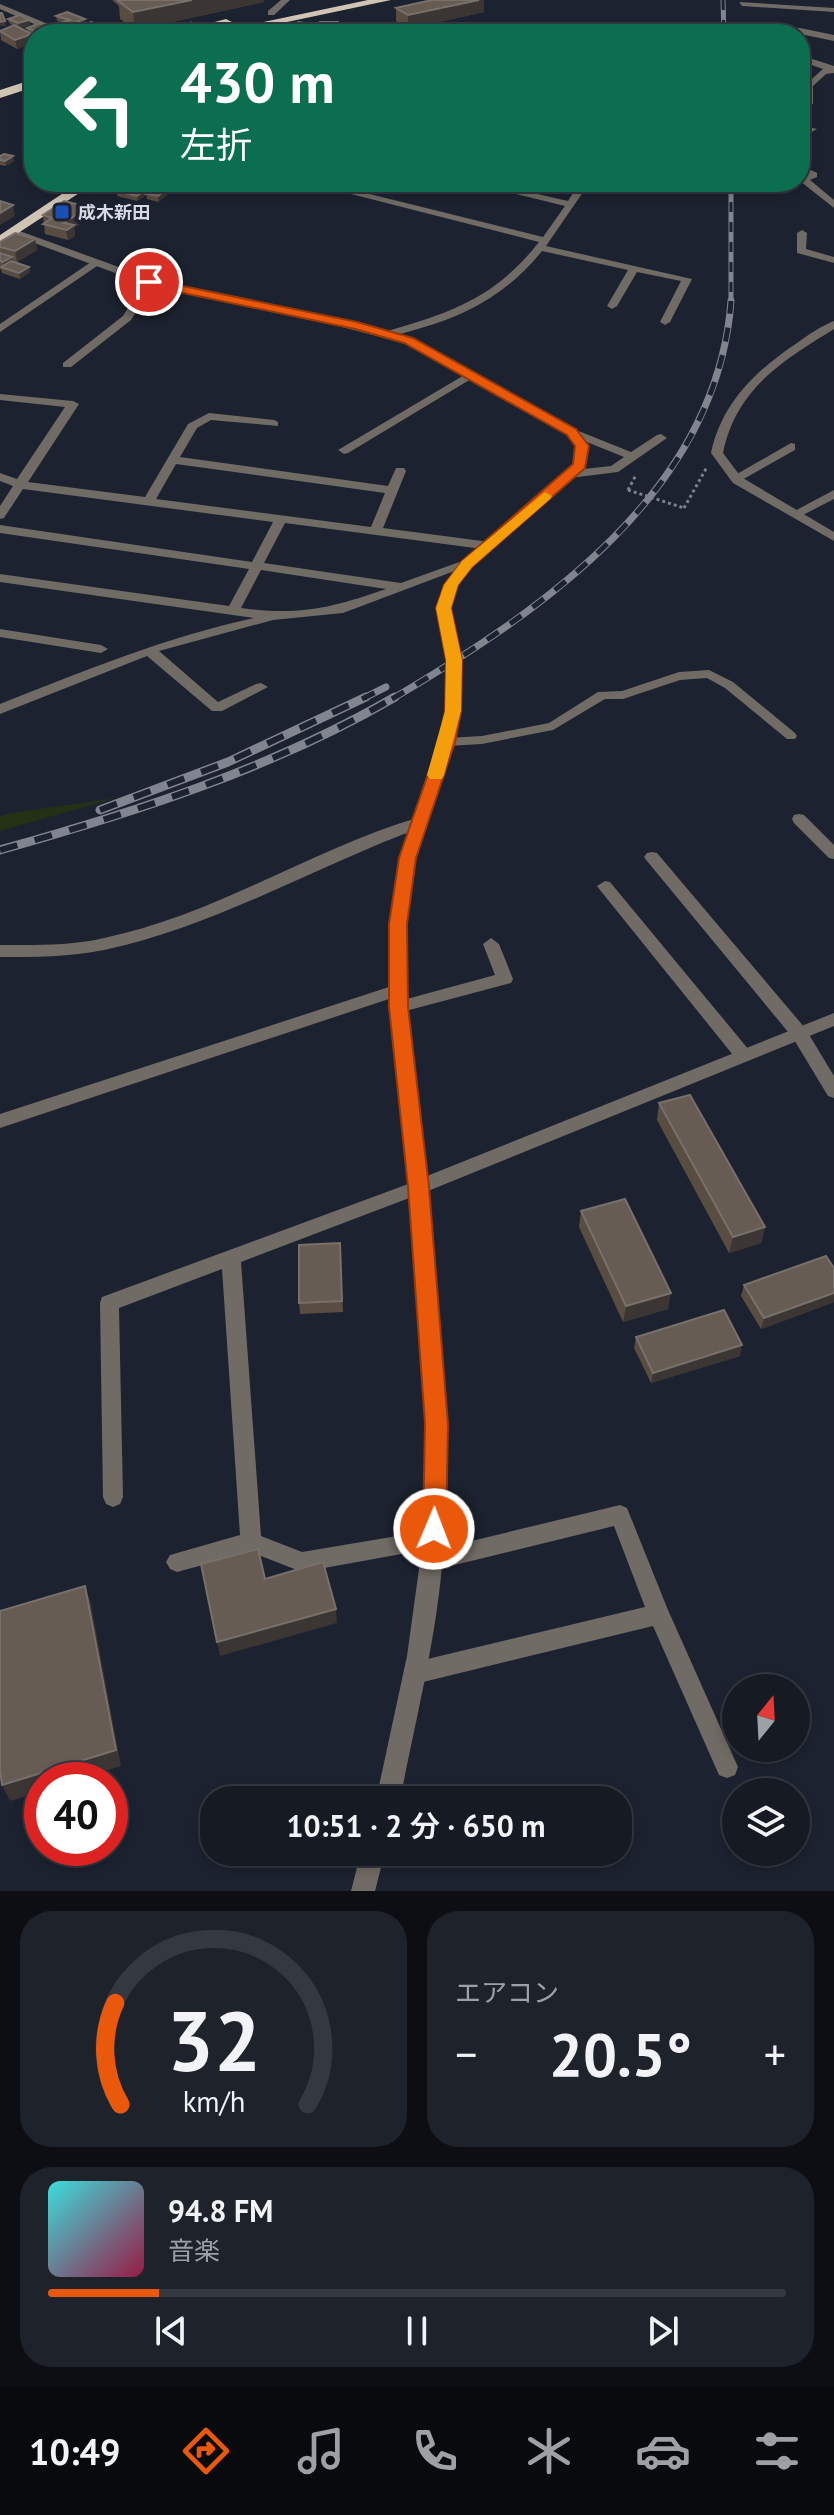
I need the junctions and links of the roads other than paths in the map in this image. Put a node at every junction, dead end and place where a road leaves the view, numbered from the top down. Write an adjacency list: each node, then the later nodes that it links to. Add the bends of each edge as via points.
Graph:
1 (286, 0): 7 (street)
2 (345, 0): 7 (highway)
3 (385, 0): 10 (highway)
4 (742, 2): 6 (street); 11 (street)
5 (0, 6): 8 (street, via 16,8)
6 (834, 10)
7 (271, 13): 9 (highway); 10 (highway)
8 (40, 24)
9 (221, 24)
10 (258, 24)
11 (744, 24)
12 (810, 33): 13 (street)
13 (834, 38)
14 (810, 61): 15 (street)
15 (834, 69): 18 (street)
16 (24, 76): 17 (highway)
17 (0, 84)
18 (810, 84)
19 (24, 86): 20 (highway)
20 (0, 94)
21 (810, 185): 27 (street)
22 (74, 192): 28 (highway)
23 (346, 192): 31 (street)
24 (517, 192): 26 (street)
25 (578, 192): 26 (street)
26 (570, 204): 31 (street)
27 (834, 205)
28 (14, 232): 30 (highway); 33 (street)
29 (802, 233): 32 (street, via 801,251)
30 (0, 241)
31 (543, 245): 34 (street); 40 (street, via 509,282 472,306)
32 (834, 260)
33 (95, 264): 35 (street); 39 (street)
34 (634, 268): 36 (street); 37 (street, via 687,279)
35 (149, 282): 40 (street); 41 (street, via 127,318)
36 (612, 306)
37 (665, 322)
38 (832, 328): 54 (street, via 770,367 728,417 717,453)
39 (0, 329)
40 (388, 334): 42 (street)
41 (67, 365)
42 (470, 376): 45 (street); 48 (street)
43 (0, 397): 55 (street, via 73,404)
44 (274, 424): 50 (street, via 209,416 192,426)
45 (571, 432): 49 (street); 52 (street, via 582,446 580,465)
46 (661, 438): 49 (street)
47 (791, 447): 54 (street)
48 (344, 450)
49 (633, 457): 52 (street, via 614,469)
50 (173, 460): 56 (street); 58 (street)
51 (400, 471): 56 (street)
52 (570, 474): 65 (street)
53 (0, 477): 55 (street)
54 (736, 478): 59 (street)
55 (22, 485): 58 (street); 60 (street)
56 (392, 490): 63 (street)
57 (834, 494): 59 (street)
58 (149, 501): 61 (street)
59 (795, 514): 64 (street)
60 (0, 515)
61 (281, 519): 63 (street); 67 (street)
62 (0, 529): 67 (street)
63 (376, 531): 65 (street)
64 (834, 537)
65 (490, 546): 66 (street)
66 (467, 564): 69 (street); 78 (street, via 443,608 454,660)
67 (258, 566): 69 (street); 70 (street)
68 (0, 578): 70 (street)
69 (403, 587): 71 (street, via 338,610)
70 (233, 611): 71 (street)
71 (278, 617): 74 (street)
72 (0, 633): 73 (street)
73 (101, 649)
74 (149, 650): 75 (street, via 217,708); 76 (street)
75 (261, 687)
76 (0, 709)
77 (791, 736): 78 (lane, via 709,674 679,676 623,695 602,695 553,726)
78 (447, 742): 80 (street)
79 (799, 819): 81 (street)
80 (420, 822): 85 (street, via 211,910 123,939 57,951); 86 (street, via 407,858 398,924)
81 (834, 854)
82 (652, 857): 88 (street)
83 (605, 886): 89 (street)
84 (491, 944): 86 (street, via 505,979)
85 (0, 951)
86 (398, 998): 91 (street); 92 (street)
87 (834, 1019): 88 (street)
88 (799, 1033): 89 (street); 90 (street)
89 (743, 1055): 92 (street)
90 (834, 1091)
91 (0, 1121)
92 (419, 1187): 93 (street); 96 (street, via 436,1424)
93 (231, 1258): 94 (street, via 109,1303); 95 (street)
94 (113, 1497)
95 (251, 1542): 96 (street, via 302,1562); 97 (street)
96 (432, 1551): 98 (street, via 620,1515); 99 (street)
97 (177, 1562)
98 (659, 1614): 99 (street); 100 (street)
99 (415, 1673): 101 (street)
100 (727, 1767)
101 (391, 1786)
102 (369, 1866): 103 (street)
103 (363, 1891)

